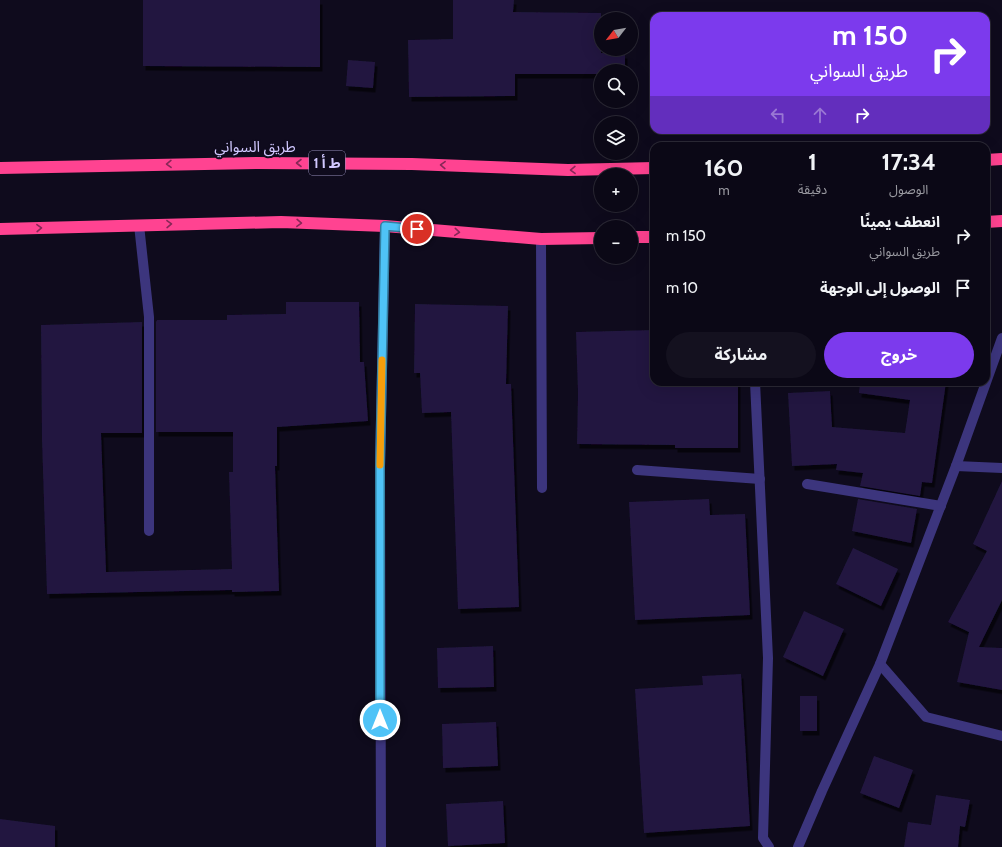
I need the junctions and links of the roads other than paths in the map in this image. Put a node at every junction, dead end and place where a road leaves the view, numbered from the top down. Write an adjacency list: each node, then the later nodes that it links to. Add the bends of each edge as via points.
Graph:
1 (1002, 159): 2 (highway)
2 (990, 160)
3 (0, 168): 4 (highway, طريق السواني / ط أ 1, one-way to 3, via 568,170 412,164 256,163)
4 (650, 168)
5 (1002, 221): 6 (highway)
6 (990, 222)
7 (139, 225): 8 (highway, one-way to 8, via 281,222); 9 (highway, one-way to 7); 25 (street, via 149,317)
8 (385, 226): 13 (highway, one-way to 13); 28 (street, via 380,475)
9 (0, 229)
10 (638, 237): 11 (highway)
11 (650, 237)
12 (594, 238): 13 (highway)
13 (541, 239): 23 (street)
14 (1002, 338): 15 (street)
15 (990, 371)
16 (755, 386): 21 (street)
17 (985, 386): 18 (street)
18 (956, 466): 19 (street); 24 (street)
19 (1002, 468)
20 (637, 470): 21 (street)
21 (760, 479): 29 (street, via 768,658 763,838)
22 (807, 484): 24 (street)
23 (542, 488)
24 (941, 506): 26 (street)
25 (149, 531)
26 (880, 664): 27 (street, via 926,717); 30 (street)
27 (1002, 736)
28 (381, 847)
29 (770, 847)
30 (798, 847)

